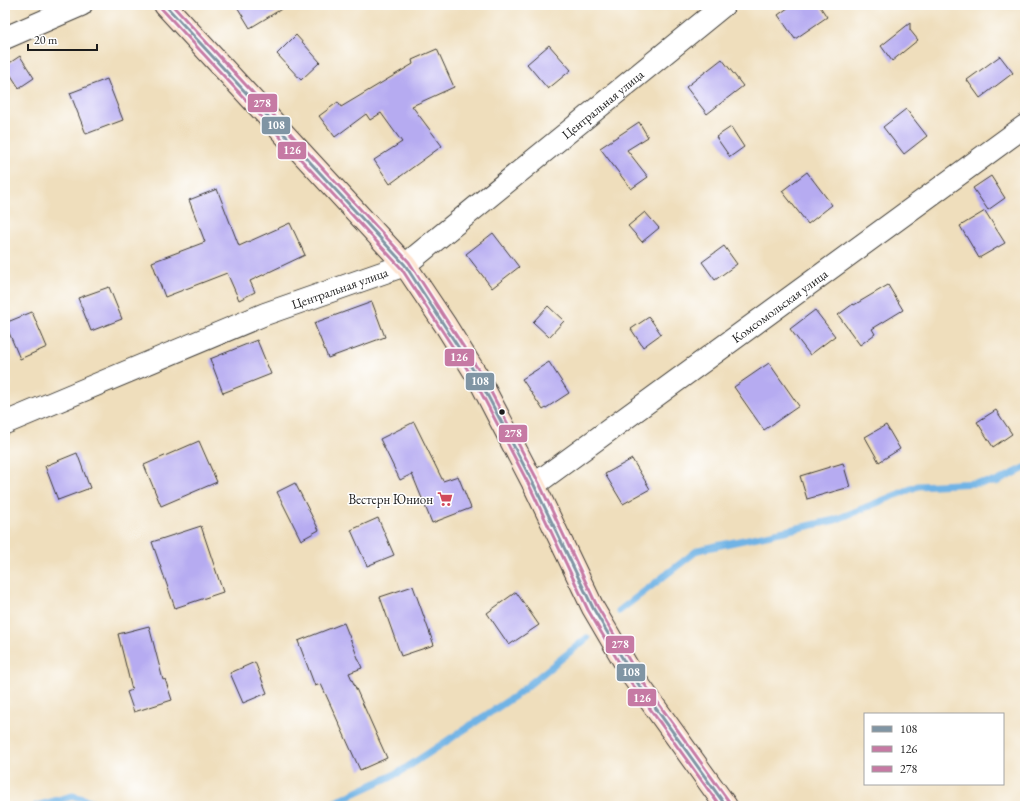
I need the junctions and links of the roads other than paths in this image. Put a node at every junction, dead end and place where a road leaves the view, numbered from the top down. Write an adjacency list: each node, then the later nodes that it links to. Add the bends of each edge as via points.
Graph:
1 (81, 5): 4 (street)
2 (165, 5): 6 (street)
3 (711, 9): 6 (street, Центральная улица)
4 (5, 38)
5 (1025, 126): 8 (street, Комсомольская улица)
6 (405, 265): 7 (street, Центральная улица, via 264,314); 8 (street, via 478,379)
7 (5, 423)
8 (534, 485): 9 (street, via 593,608 634,678)
9 (726, 806)

